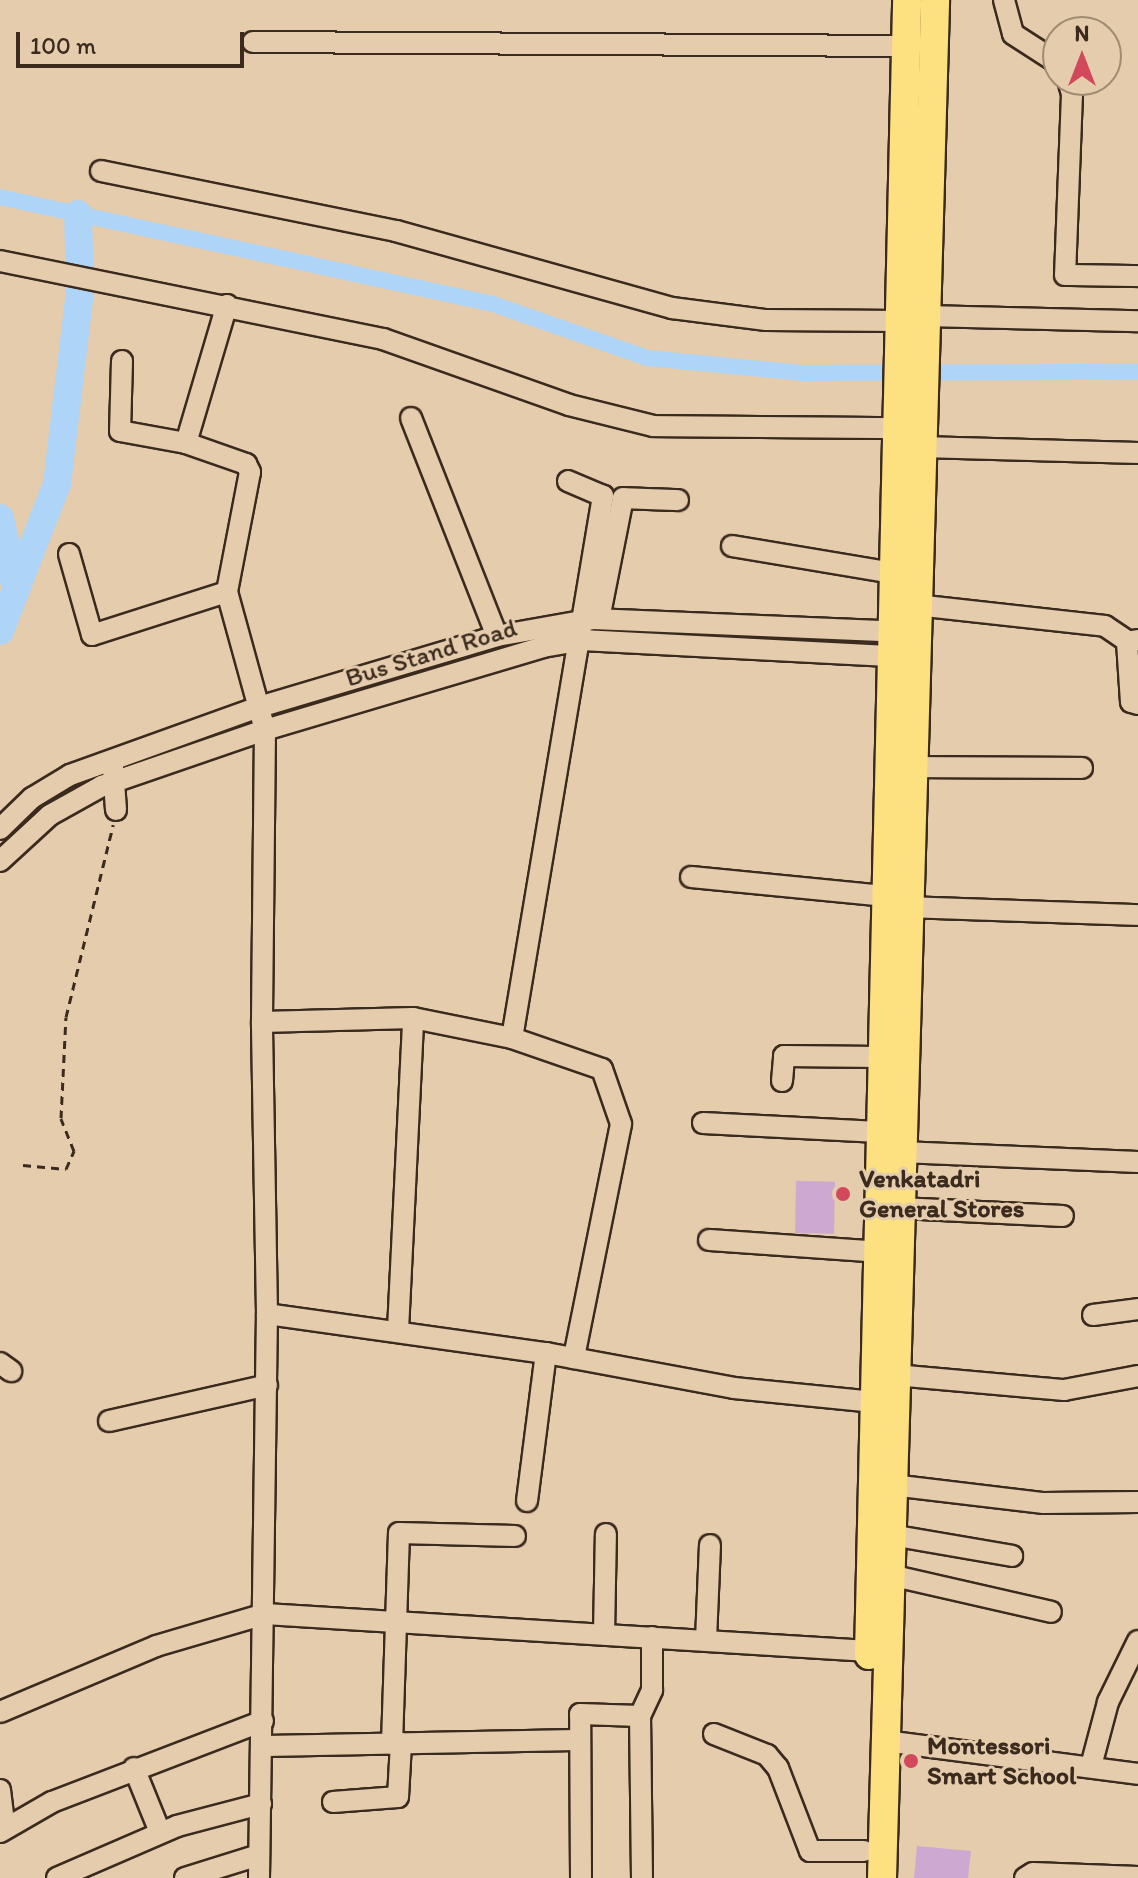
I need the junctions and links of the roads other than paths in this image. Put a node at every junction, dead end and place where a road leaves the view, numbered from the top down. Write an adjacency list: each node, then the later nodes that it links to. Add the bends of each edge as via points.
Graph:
1 (907, 0): 5 (highway)
2 (935, 0): 5 (highway)
3 (1004, 0): 6 (street, via 1013,34)
4 (253, 42): 5 (street)
5 (920, 46): 13 (highway)
6 (1042, 53)
7 (1072, 96): 10 (street, via 1065,275)
8 (101, 171): 13 (street, via 396,231 672,308 766,320)
9 (0, 261): 11 (street)
10 (1138, 276)
11 (227, 305): 15 (street, via 383,339 569,405 653,426); 17 (street)
12 (1138, 321): 13 (street)
13 (913, 328): 15 (highway)
14 (122, 361): 17 (street, via 120,431)
15 (906, 413): 18 (highway); 24 (highway)
16 (411, 418): 27 (street)
17 (186, 443): 25 (street, via 246,464 250,472)
18 (922, 447): 19 (street); 28 (highway)
19 (1138, 453)
20 (568, 481): 26 (street, via 603,496)
21 (678, 500): 26 (street, via 623,498)
22 (732, 546): 24 (street)
23 (69, 554): 25 (street, via 92,635)
24 (893, 573): 28 (highway)
25 (227, 592): 31 (street)
26 (589, 626): 27 (street, Bus Stand Road); 28 (street, Bus Stand Road); 32 (street, Bus Stand Road); 44 (street)
27 (497, 636): 31 (street, Bus Stand Road)
28 (906, 636): 29 (street, Bus Stand Road, via 1105,626); 33 (highway); 40 (highway)
29 (1133, 640): 30 (street, via 1131,703)
30 (1138, 704)
31 (259, 707): 32 (street); 35 (street, Bus Stand Road)
32 (265, 730): 35 (street, Bus Stand Road); 43 (street)
33 (912, 767): 34 (street); 40 (highway)
34 (1082, 768)
35 (114, 770): 36 (street); 37 (street, Bus Stand Road, via 49,787); 38 (street, Bus Stand Road, via 50,815)
36 (116, 810)
37 (0, 829)
38 (0, 861)
39 (691, 877): 40 (street)
40 (896, 901): 41 (street); 45 (highway); 49 (highway)
41 (1138, 915)
42 (413, 1018): 43 (street); 44 (street); 58 (street)
43 (262, 1022): 56 (street)
44 (512, 1038): 60 (street, via 602,1069 621,1124)
45 (880, 1057): 46 (street, via 784,1056); 48 (highway)
46 (782, 1081)
47 (703, 1123): 48 (street)
48 (879, 1132): 54 (highway)
49 (901, 1152): 50 (street); 51 (highway)
50 (1138, 1162)
51 (900, 1208): 52 (street); 61 (highway)
52 (1063, 1216)
53 (709, 1240): 54 (street)
54 (879, 1252): 64 (highway)
55 (1138, 1309): 57 (street)
56 (267, 1314): 58 (street); 63 (street)
57 (1093, 1315)
58 (398, 1330): 59 (street)
59 (546, 1353): 60 (street); 67 (street)
60 (574, 1358): 64 (street, via 734,1388)
61 (895, 1375): 62 (street, via 1064,1390); 66 (highway)
62 (1138, 1376)
63 (267, 1385): 65 (street); 76 (street)
64 (874, 1402): 82 (highway)
65 (109, 1421)
66 (892, 1485): 68 (street, via 1044,1503); 70 (highway)
67 (527, 1501)
68 (1138, 1502)
69 (606, 1534): 78 (street)
70 (891, 1535): 73 (street); 74 (highway)
71 (515, 1536): 77 (street, via 400,1531)
72 (710, 1545): 80 (street)
73 (1012, 1556)
74 (890, 1575): 75 (street); 88 (highway)
75 (1051, 1612)
76 (265, 1614): 77 (street); 83 (street, via 156,1646); 85 (street)
77 (395, 1619): 78 (street); 89 (street)
78 (604, 1634): 79 (street)
79 (652, 1637): 80 (street); 84 (street, via 652,1690)
80 (706, 1640): 82 (street)
81 (1138, 1641): 91 (street, via 1108,1702)
82 (869, 1651): 100 (highway)
83 (0, 1712)
84 (640, 1716): 87 (street, via 580,1714); 106 (street)
85 (263, 1721): 90 (street); 92 (street)
86 (714, 1734): 100 (street, via 767,1755 778,1768 810,1851)
87 (579, 1740): 89 (street); 105 (street)
88 (885, 1741): 91 (street); 107 (highway)
89 (396, 1744): 90 (street); 95 (street, via 398,1797)
90 (263, 1746): 96 (street)
91 (1091, 1766): 93 (street)
92 (134, 1768): 97 (street, via 52,1802); 98 (street)
93 (1138, 1774)
94 (0, 1790): 97 (street)
95 (333, 1802)
96 (261, 1804): 98 (street); 99 (street)
97 (2, 1830)
98 (160, 1832): 102 (street)
99 (259, 1855): 103 (street); 104 (street)
100 (864, 1865)
101 (1138, 1877): 108 (street, via 1033,1873)
102 (57, 1878)
103 (185, 1878)
104 (259, 1878)
105 (581, 1878)
106 (642, 1878)
107 (882, 1878)
108 (1025, 1878)

